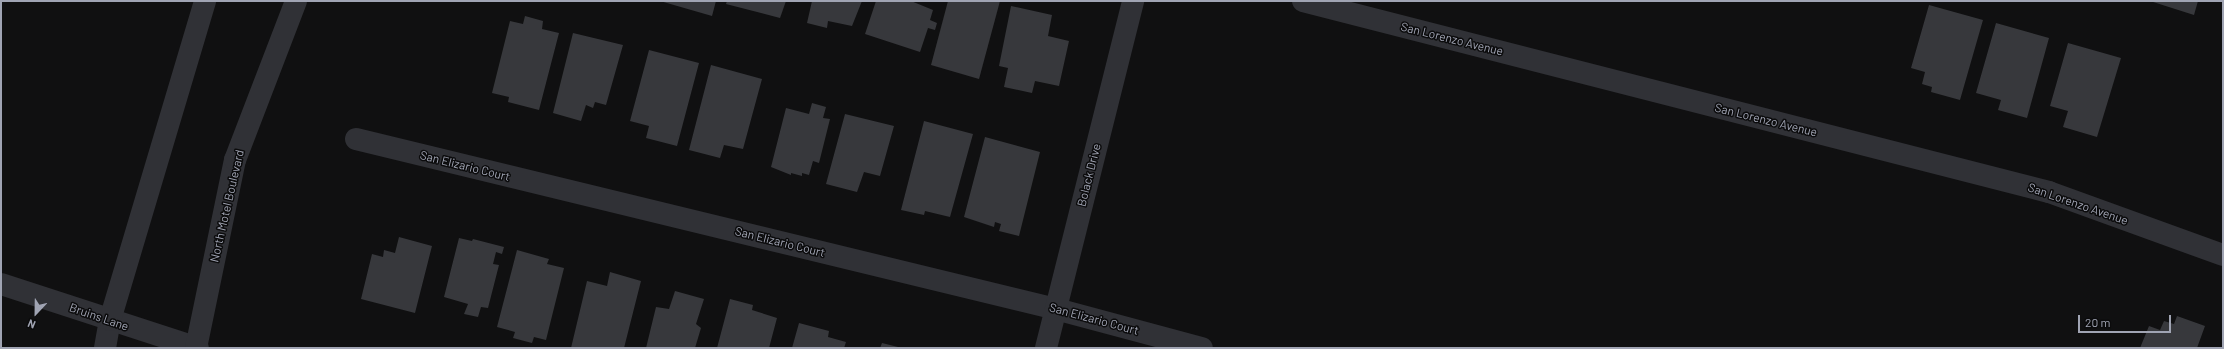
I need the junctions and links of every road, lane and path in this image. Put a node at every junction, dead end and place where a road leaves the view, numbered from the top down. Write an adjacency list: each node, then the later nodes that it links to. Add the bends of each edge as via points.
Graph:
1 (205, 1): 9 (street)
2 (296, 1): 11 (street, North Motel Boulevard, via 235,160)
3 (1133, 1): 8 (street, Bolack Drive)
4 (1303, 1): 6 (street, San Lorenzo Avenue, via 2049,192)
5 (356, 139): 8 (street, San Elizario Court)
6 (2223, 255)
7 (1, 284): 9 (street, Bruins Lane)
8 (1056, 309): 12 (street, Bolack Drive); 13 (street, San Elizario Court)
9 (110, 320): 10 (street); 11 (street, Bruins Lane)
10 (105, 348)
11 (197, 348)
12 (1046, 348)
13 (1202, 348)

